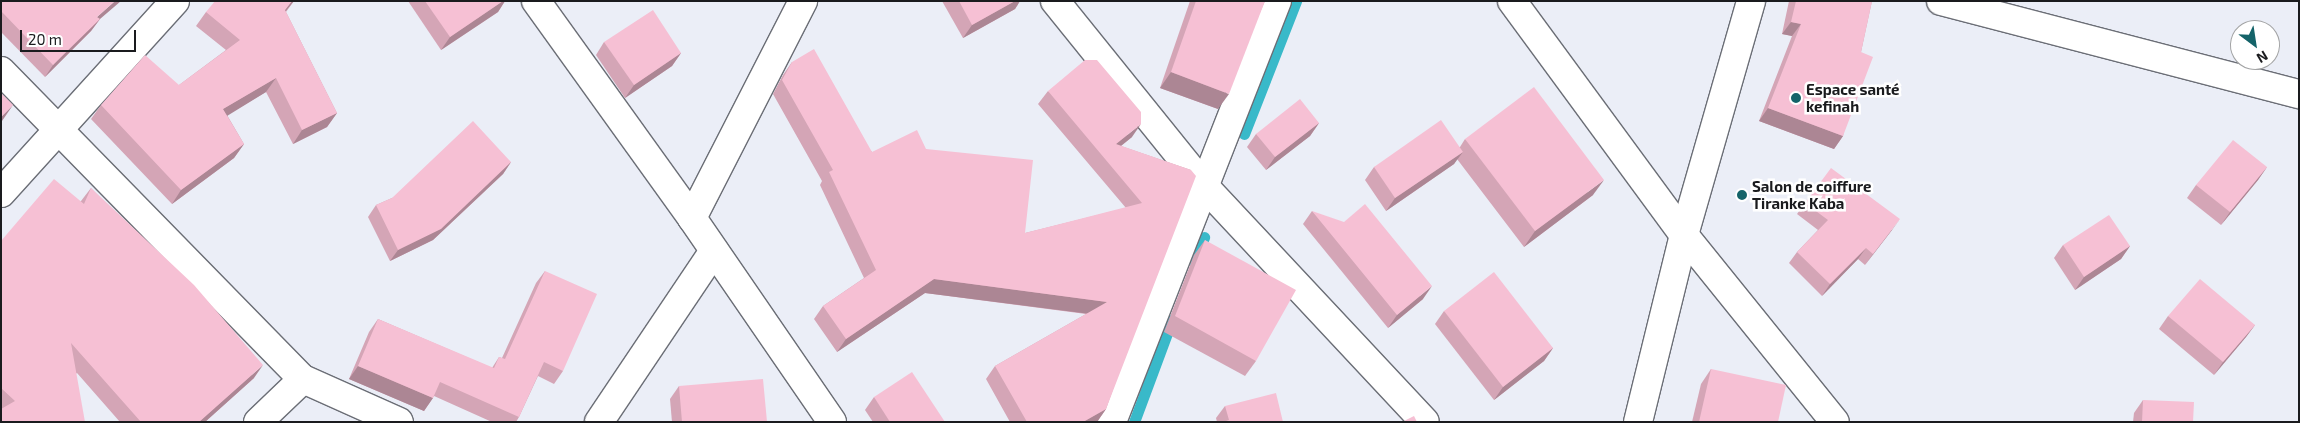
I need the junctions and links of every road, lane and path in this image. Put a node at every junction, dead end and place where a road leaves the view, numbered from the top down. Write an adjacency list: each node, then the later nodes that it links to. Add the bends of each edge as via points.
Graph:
1 (175, 1): 11 (street)
2 (536, 1): 14 (street)
3 (803, 1): 14 (street)
4 (1055, 1): 12 (street)
5 (1278, 1): 12 (street)
6 (1512, 1): 15 (street)
7 (1751, 1): 15 (street)
8 (1941, 1): 10 (street)
9 (1, 71): 11 (street)
10 (2299, 94)
11 (59, 128): 13 (street); 17 (street)
12 (1206, 188): 22 (street); 23 (street)
13 (1, 193)
14 (692, 218): 16 (street)
15 (1684, 235): 24 (street); 25 (street)
16 (714, 251): 20 (street); 21 (street)
17 (303, 379): 18 (street); 19 (street)
18 (258, 422)
19 (399, 422)
20 (599, 422)
21 (832, 422)
22 (1112, 422)
23 (1425, 422)
24 (1638, 422)
25 (1835, 422)

